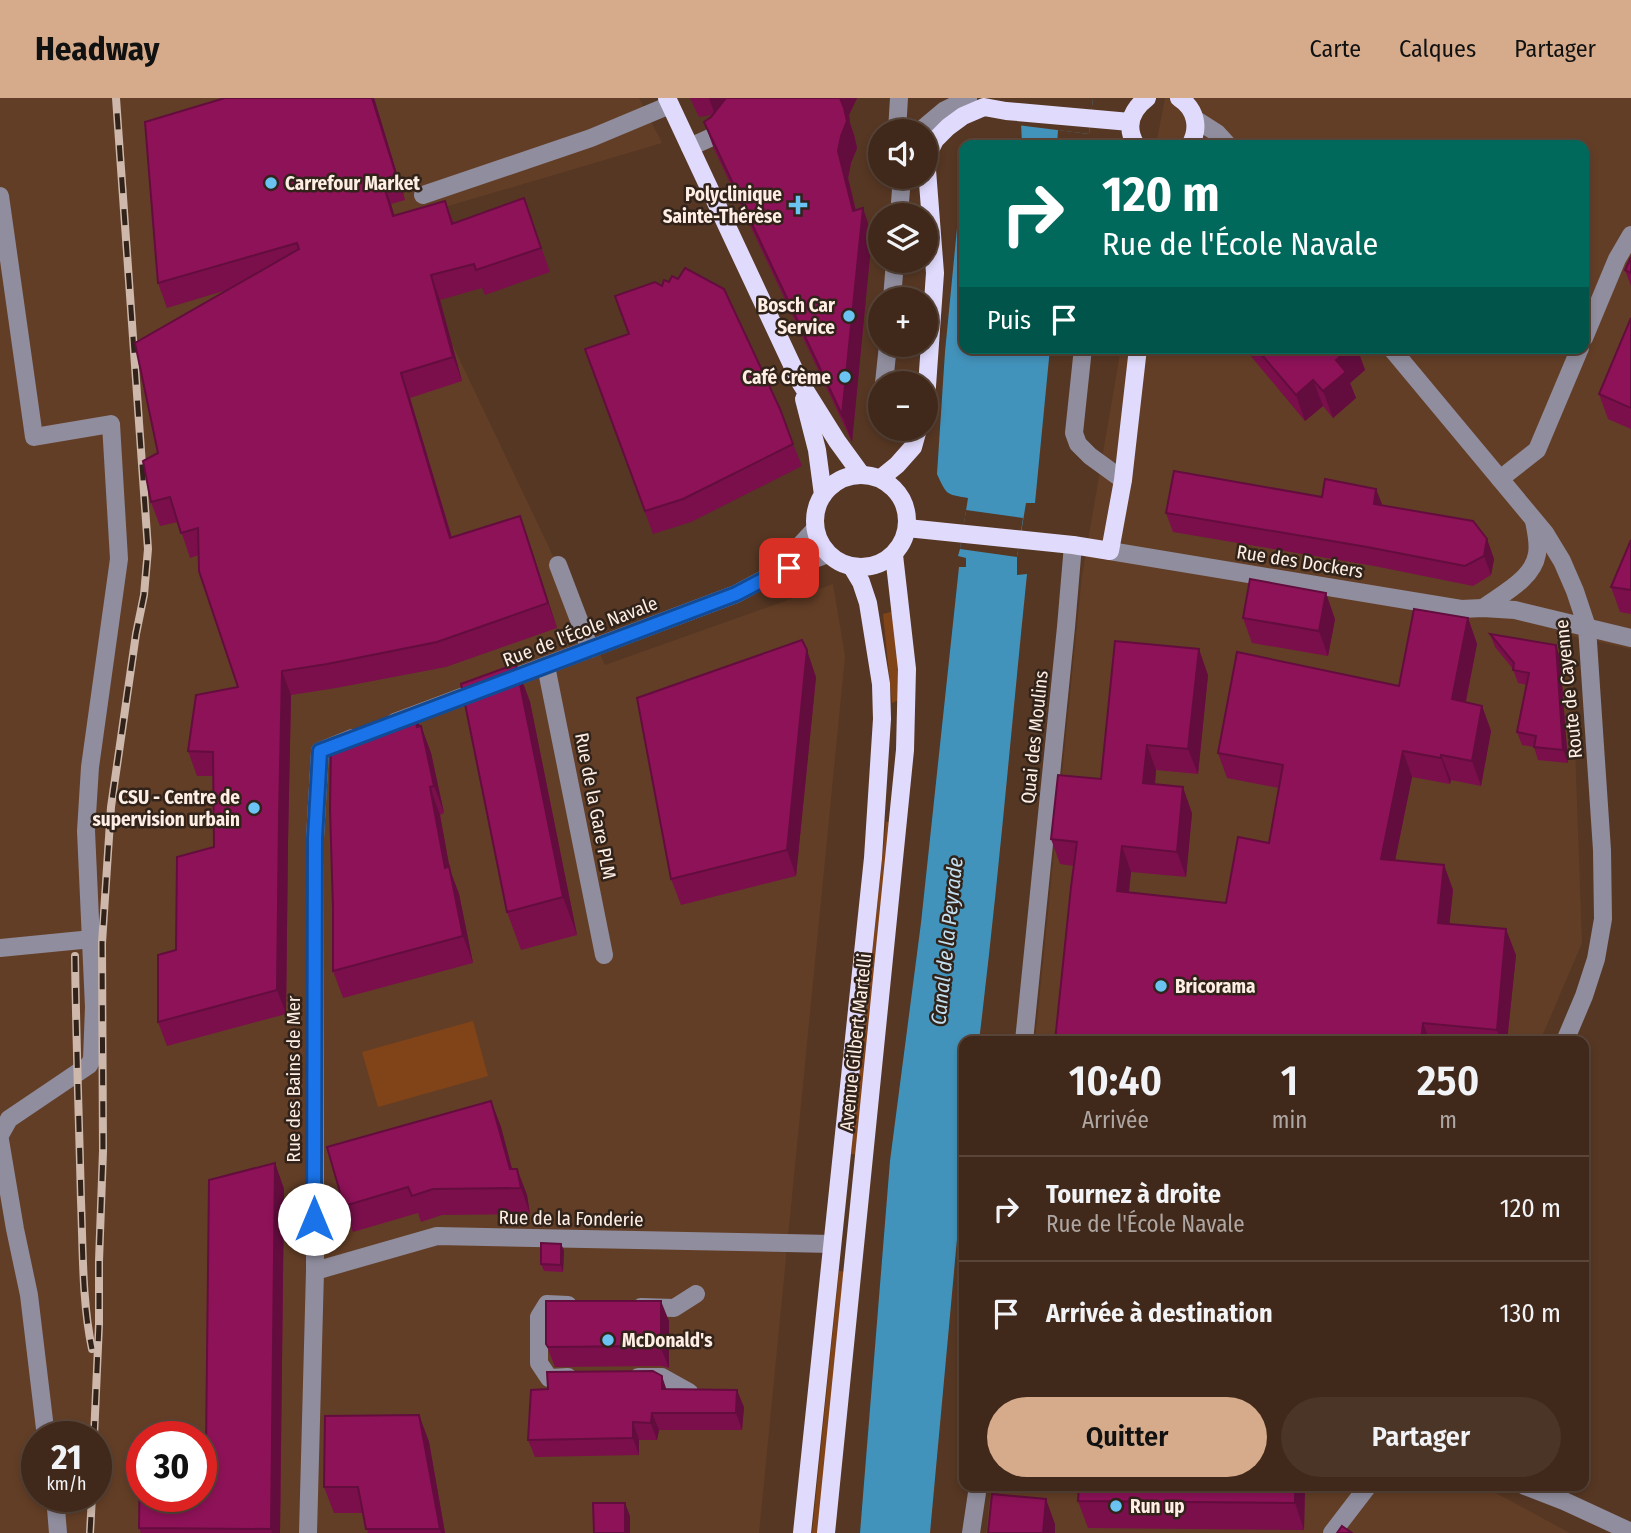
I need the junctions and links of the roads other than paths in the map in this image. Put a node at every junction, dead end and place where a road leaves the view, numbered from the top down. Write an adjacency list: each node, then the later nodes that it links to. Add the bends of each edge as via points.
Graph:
1 (743, 98): 14 (street, via 712,137)
2 (899, 98): 8 (street)
3 (1147, 98): 10 (main road)
4 (1179, 98): 7 (main road)
5 (668, 101): 14 (main road); 15 (street, via 591,138)
6 (973, 101): 9 (street, via 945,110); 10 (main road, via 1006,111); 23 (main road, via 930,150 927,170 935,273)
7 (1195, 110): 12 (main road); 13 (street)
8 (898, 119)
9 (934, 119)
10 (1130, 122): 11 (main road)
11 (1134, 140)
12 (1192, 140)
13 (1223, 140)
14 (690, 147): 24 (main road)
15 (423, 195)
16 (0, 196): 47 (street, via 34,437 111,424 119,559 90,767 86,831)
17 (1631, 235): 18 (street)
18 (1589, 326)
19 (1082, 354): 28 (street, via 1074,433 1090,456)
20 (1137, 354): 28 (main road)
21 (1396, 354): 29 (street, Route de Cayenne)
22 (1577, 354): 29 (street, via 1537,450)
23 (928, 371)
24 (800, 382): 26 (main road); 30 (main road)
25 (915, 441): 27 (main road)
26 (860, 474): 27 (main road); 30 (main road, via 833,484)
27 (881, 478): 32 (main road, via 905,504)
28 (1123, 480): 35 (main road)
29 (1500, 480): 31 (street, Route de Cayenne)
30 (823, 495): 33 (main road, via 817,506)
31 (1533, 518): 41 (street, via 1538,552 1534,566); 42 (street, Route de Cayenne, via 1562,561)
32 (907, 528): 34 (main road); 37 (main road)
33 (816, 529): 36 (main road); 40 (street, Rue de l'École Navale)
34 (1073, 545): 35 (main road); 50 (street, Quai des Moulins)
35 (1110, 551): 41 (street, Rue des Dockers, via 1461,609)
36 (828, 554): 39 (main road); 40 (street, Rue de l'École Navale)
37 (894, 555): 39 (main road, via 867,567); 71 (main road, Avenue Gilbert Martelli, via 906,669 905,750)
38 (558, 565): 44 (street)
39 (852, 567): 54 (main road, Avenue Gilbert Martelli, via 868,603 882,719 873,858)
40 (774, 574): 44 (street, Rue de l'École Navale, via 736,594)
41 (1483, 608): 42 (street, Rue des Dockers, via 1515,610)
42 (1587, 627): 43 (street, Rue des Dockers); 51 (street, Route de Cayenne, via 1603,919 1596,958)
43 (1631, 638)
44 (590, 649): 45 (street, Rue de l'École Navale)
45 (546, 666): 46 (street, Rue de l'École Navale); 49 (street, Rue de la Gare PLM)
46 (320, 751): 55 (street, Rue des Bains de Mer, via 315,838)
47 (92, 939): 48 (street); 52 (street, via 92,1059 9,1119)
48 (0, 948)
49 (604, 955)
50 (1025, 1036)
51 (1567, 1036)
52 (0, 1135)
53 (0, 1140): 62 (street, via 29,1294)
54 (832, 1244): 55 (street, Rue de la Fonderie, via 437,1236); 70 (main road, Avenue Gilbert Martelli)
55 (315, 1271): 69 (street, Rue des Bains de Mer)
56 (696, 1293): 58 (street, via 674,1308)
57 (587, 1306): 59 (street, via 547,1304 539,1317 538,1363 549,1378)
58 (628, 1307)
59 (586, 1377)
60 (624, 1377): 61 (street, via 662,1377)
61 (689, 1392)
62 (44, 1421)
63 (977, 1491): 72 (street)
64 (1363, 1491): 73 (street)
65 (1538, 1491): 67 (street)
66 (56, 1512): 68 (street)
67 (1631, 1532)
68 (58, 1533)
69 (308, 1533)
70 (802, 1533)
71 (826, 1533)
72 (971, 1533)
73 (1332, 1533)

